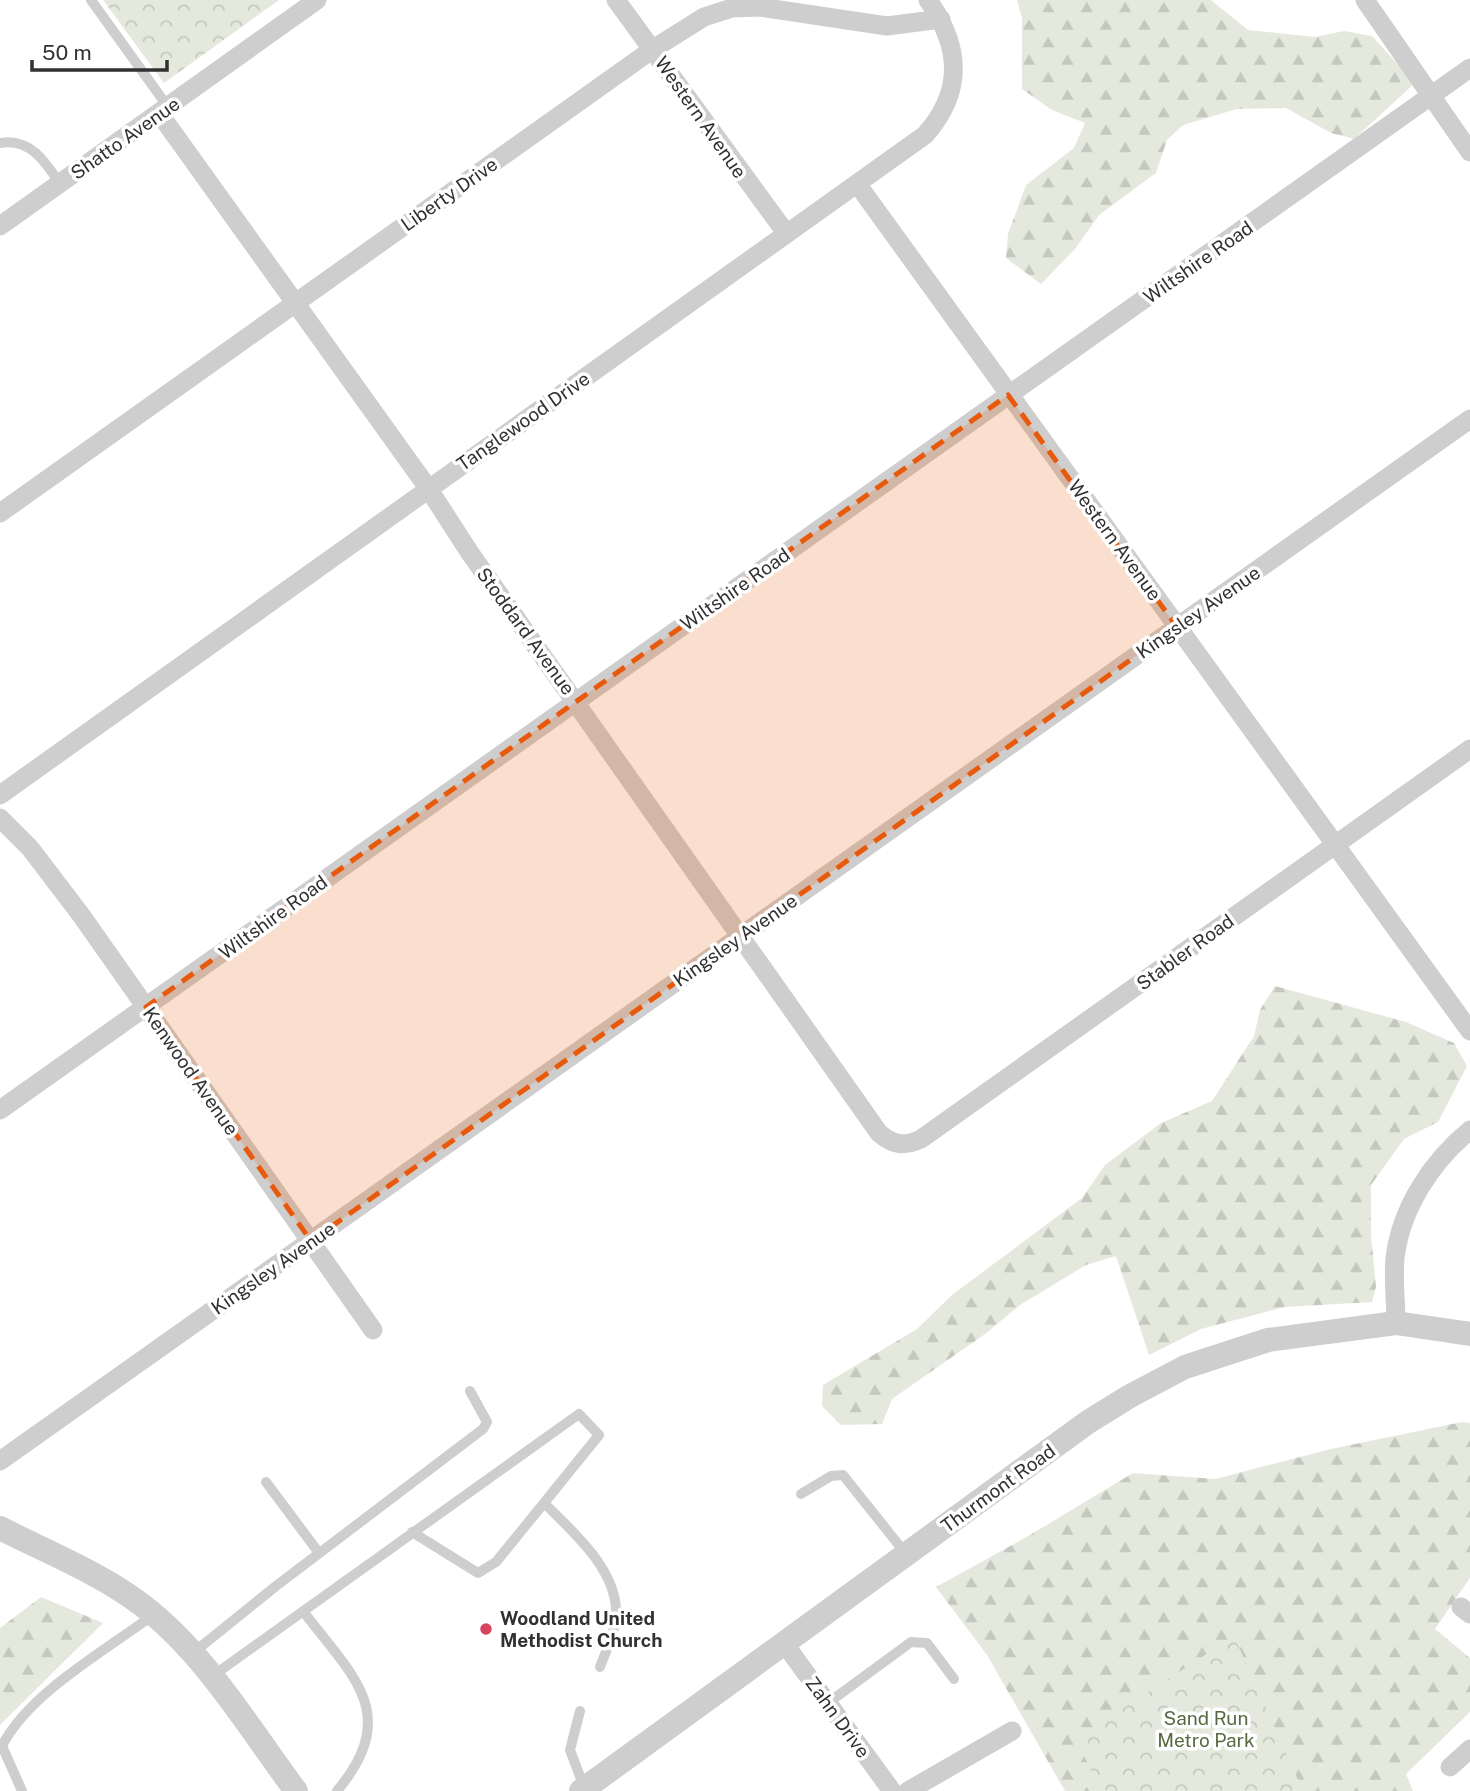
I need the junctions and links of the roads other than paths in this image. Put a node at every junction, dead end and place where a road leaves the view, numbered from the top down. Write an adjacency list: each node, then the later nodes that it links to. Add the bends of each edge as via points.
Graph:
1 (91, 0): 10 (lane)
2 (317, 0): 10 (street, Shatto Avenue)
3 (616, 0): 7 (street, Western Avenue)
4 (928, 0): 6 (street, Tanglewood Drive)
5 (1365, 0): 9 (street)
6 (941, 19): 7 (street, Liberty Drive, via 887,26 732,8 704,17); 14 (street, Tanglewood Drive, via 953,54 953,86 947,104 925,135)
7 (653, 49): 16 (street, Western Avenue); 17 (street, Liberty Drive)
8 (1470, 68): 9 (street, Wiltshire Road)
9 (1431, 95): 12 (street); 18 (street, Wiltshire Road)
10 (164, 110): 13 (street, Shatto Avenue); 17 (street, Stoddard Avenue)
11 (0, 143): 13 (lane, via 10,141 31,148)
12 (1470, 152)
13 (60, 184): 15 (street, Shatto Avenue)
14 (858, 185): 16 (street, Tanglewood Drive); 18 (street, Western Avenue)
15 (0, 226)
16 (786, 233): 20 (street, Tanglewood Drive)
17 (294, 303): 20 (street, Stoddard Avenue); 21 (street, Liberty Drive)
18 (1008, 395): 22 (street, Western Avenue); 23 (street, Wiltshire Road)
19 (1470, 419): 22 (street, Kingsley Avenue)
20 (428, 488): 23 (street, Stoddard Avenue); 25 (street, Tanglewood Drive)
21 (0, 513)
22 (1177, 627): 27 (street, Western Avenue); 28 (street, Kingsley Avenue)
23 (577, 701): 28 (street, Stoddard Avenue); 29 (street, Wiltshire Road)
24 (1470, 750): 27 (street, Stabler Road)
25 (0, 795)
26 (0, 818): 29 (street, Kenwood Avenue, via 39,859)
27 (1336, 842): 30 (street, Western Avenue); 33 (street, Stabler Road, via 921,1139 909,1145)
28 (740, 936): 33 (street, Stoddard Avenue, via 879,1133); 34 (street, Kingsley Avenue)
29 (146, 1007): 31 (street, Wiltshire Road); 34 (street, Kenwood Avenue)
30 (1470, 1031)
31 (0, 1110)
32 (1470, 1130): 35 (street, via 1443,1154 1411,1205 1396,1252)
33 (896, 1144)
34 (311, 1241): 36 (street, Kenwood Avenue); 39 (street, Kingsley Avenue)
35 (1396, 1323): 37 (street, Thurmont Road); 46 (street, Thurmont Road, via 1268,1340 1160,1379 1088,1422)
36 (373, 1330)
37 (1470, 1334)
38 (470, 1391): 45 (lane, via 487,1422 483,1429)
39 (0, 1461)
40 (266, 1482): 45 (lane)
41 (801, 1494): 46 (lane, via 831,1476 843,1475)
42 (544, 1503): 44 (lane, via 496,1562 478,1573); 44 (lane, via 599,1435 579,1414); 51 (lane, via 591,1553 615,1599 616,1617)
43 (0, 1528): 48 (street, via 118,1589)
44 (412, 1532): 47 (lane)
45 (319, 1553): 50 (lane)
46 (906, 1554): 49 (street, Thurmont Road)
47 (303, 1611): 52 (lane); 62 (lane, via 358,1683 368,1710 364,1745)
48 (153, 1615): 50 (street); 61 (lane, via 17,1722 2,1746)
49 (784, 1643): 54 (street, Zahn Drive); 60 (street, Thurmont Road)
50 (192, 1654): 52 (street)
51 (600, 1667)
52 (210, 1677): 59 (street)
53 (954, 1679): 54 (lane, via 927,1643 911,1642)
54 (828, 1703): 63 (street, Zahn Drive)
55 (580, 1711): 60 (lane, via 570,1750)
56 (1012, 1731): 64 (street)
57 (1470, 1749): 58 (street)
58 (1450, 1767)
59 (288, 1788)
60 (584, 1790)
61 (22, 1791)
62 (337, 1791)
63 (892, 1791)
64 (908, 1791)

